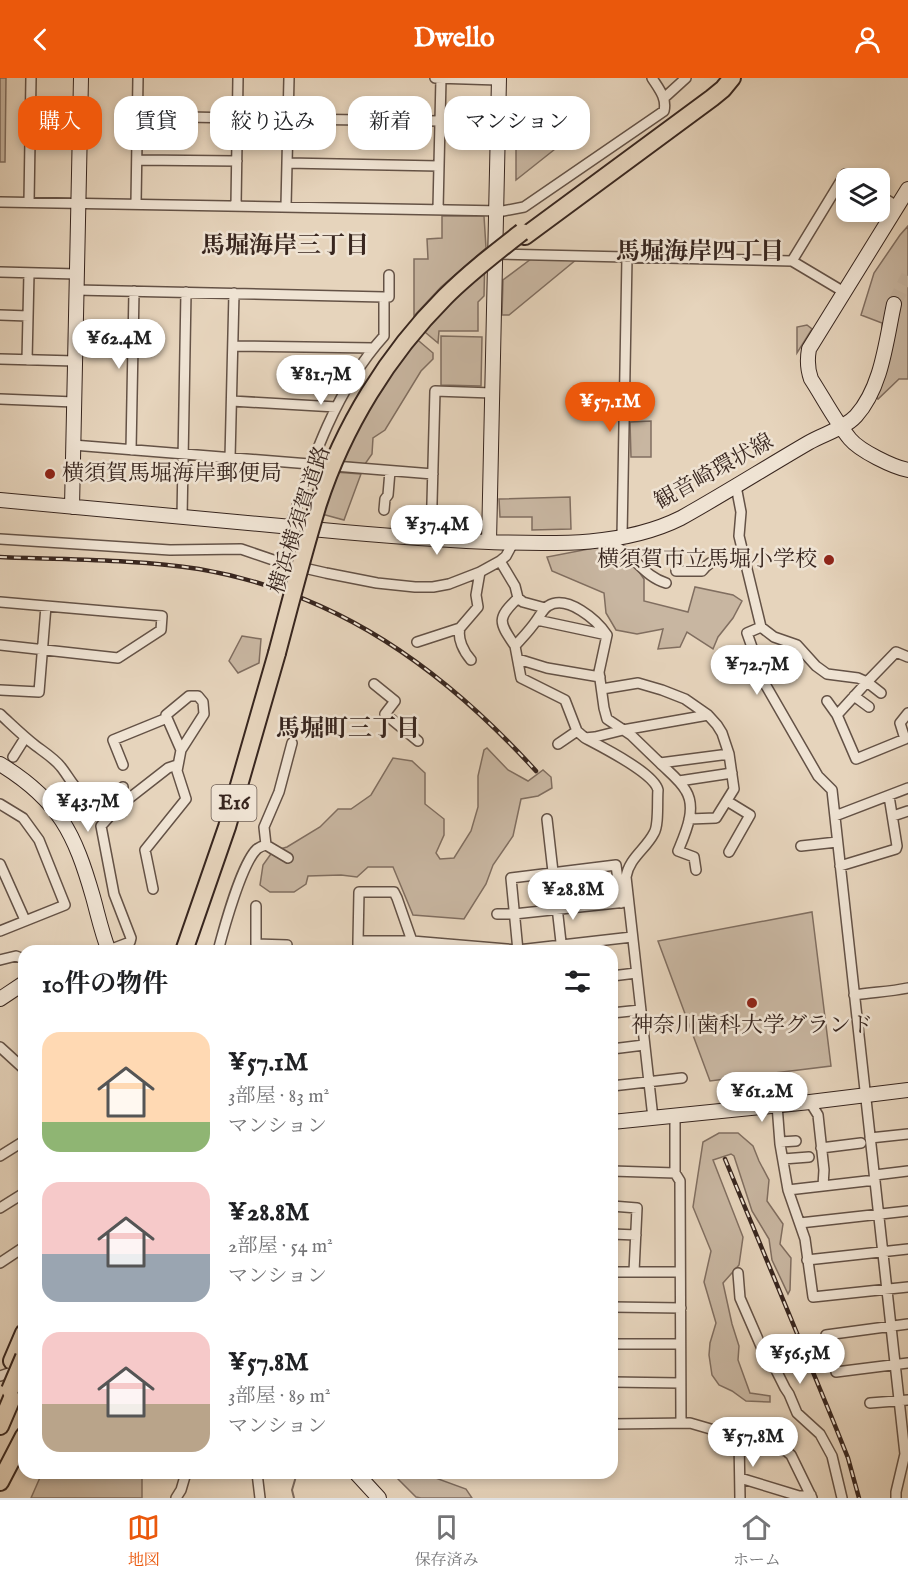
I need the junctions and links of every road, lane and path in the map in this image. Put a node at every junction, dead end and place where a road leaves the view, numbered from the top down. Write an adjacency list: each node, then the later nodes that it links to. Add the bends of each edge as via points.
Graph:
1 (31, 78): 29 (street)
2 (81, 78): 31 (street)
3 (138, 78): 13 (street)
4 (238, 78): 14 (street)
5 (289, 78): 15 (street)
6 (434, 78): 7 (street)
7 (441, 78): 12 (street); 18 (street)
8 (652, 78): 16 (street)
9 (686, 78): 16 (street)
10 (722, 78): 38 (highway, 横浜横須賀道路 / E16, via 682,114)
11 (732, 78): 38 (highway, 横浜横須賀道路 / E16, via 712,98)
12 (498, 79): 37 (street)
13 (138, 96)
14 (238, 96)
15 (289, 96)
16 (664, 98): 37 (street, via 664,111 524,207)
17 (336, 119): 18 (street)
18 (440, 121): 25 (street)
19 (137, 150): 22 (street)
20 (237, 150): 23 (street)
21 (287, 150): 24 (street)
22 (137, 160): 23 (street); 32 (street)
23 (237, 161): 33 (street)
24 (287, 163): 25 (street); 34 (street)
25 (439, 166): 36 (street)
26 (836, 189): 41 (street)
27 (908, 189): 35 (street)
28 (0, 202): 29 (street)
29 (29, 202): 31 (street)
30 (890, 202): 35 (street)
31 (78, 203): 32 (street); 44 (street)
32 (136, 203): 33 (street)
33 (236, 205): 34 (street)
34 (286, 206): 36 (street)
35 (897, 206): 49 (street)
36 (438, 209): 37 (street)
37 (496, 210): 39 (street)
38 (523, 234): 103 (highway, 横浜横須賀道路 / E16, via 435,315 370,402 323,506)
39 (495, 254): 40 (street); 60 (street)
40 (627, 257): 41 (street); 80 (street)
41 (792, 261): 49 (street)
42 (0, 272): 43 (street)
43 (29, 273): 44 (street); 54 (street)
44 (77, 274): 46 (street)
45 (389, 275): 51 (street, via 389,297)
46 (76, 290): 47 (street); 59 (street)
47 (134, 291): 48 (street); 67 (street)
48 (186, 292): 50 (street); 68 (street)
49 (844, 292): 65 (street, via 807,358 811,379)
50 (234, 293): 51 (street); 55 (street)
51 (384, 297): 56 (street, via 384,336)
52 (894, 304): 65 (street, 観音崎環状線, via 883,360 873,386 855,417)
53 (0, 315): 54 (street)
54 (28, 316): 58 (street)
55 (233, 346): 56 (street); 62 (street)
56 (373, 348): 64 (street)
57 (0, 359): 58 (street)
58 (27, 360): 59 (street)
59 (75, 361): 63 (street)
60 (492, 393): 73 (street, via 435,391); 84 (street)
61 (0, 399): 63 (street)
62 (232, 401): 64 (street); 69 (street)
63 (74, 402): 66 (street)
64 (336, 407): 70 (street)
65 (841, 426): 71 (street, via 851,441 893,466); 74 (street, 観音崎環状線)
66 (73, 445): 67 (street); 76 (street)
67 (131, 450): 68 (street)
68 (184, 454): 69 (street); 78 (street)
69 (230, 458): 70 (street)
70 (311, 464): 72 (street); 79 (street)
71 (908, 470)
72 (390, 471): 73 (street); 77 (street)
73 (433, 474): 83 (street)
74 (736, 486): 80 (street, 観音崎環状線, via 669,524); 86 (street)
75 (0, 500): 76 (street, 観音崎環状線)
76 (72, 507): 78 (street, 観音崎環状線)
77 (384, 510)
78 (182, 518): 79 (street, 観音崎環状線)
79 (290, 527): 83 (street, 観音崎環状線)
80 (622, 537): 82 (street, 観音崎環状線)
81 (0, 539): 89 (street, via 170,550 241,549 326,573 415,587 449,584)
82 (603, 539): 85 (street, 観音崎環状線); 90 (street, via 649,575)
83 (431, 540): 84 (street, 観音崎環状線)
84 (489, 542): 85 (street, 観音崎環状線)
85 (513, 543): 87 (street)
86 (744, 560): 88 (street, via 725,557 708,563 702,571); 96 (street)
87 (500, 561): 89 (street); 91 (street)
88 (676, 571)
89 (480, 572): 97 (street, via 478,607)
90 (666, 583)
91 (518, 598): 94 (street); 101 (street, via 502,620)
92 (0, 602): 93 (street)
93 (46, 606): 102 (street); 102 (street, via 162,616 161,630 118,658)
94 (545, 608): 95 (street); 98 (street, via 567,603 602,627)
95 (537, 620): 98 (street); 101 (street)
96 (760, 627): 108 (street, via 797,645 827,674); 145 (street, via 747,633 765,684 818,776 832,790)
97 (460, 628): 99 (street); 106 (street, via 459,637)
98 (607, 635): 107 (street)
99 (417, 642)
100 (0, 645): 102 (street)
101 (514, 646): 105 (street)
102 (43, 650): 111 (street, via 39,692)
103 (279, 654): 170 (highway, 横浜横須賀道路 / E16); 171 (highway, 横浜横須賀道路 / E16, via 239,804)
104 (908, 657): 108 (street, via 896,652)
105 (518, 659): 107 (street); 122 (street, via 521,678 565,700)
106 (471, 660)
107 (600, 677): 110 (street)
108 (867, 682): 112 (street); 113 (street)
109 (374, 684): 125 (street, via 395,701 385,714)
110 (602, 689): 119 (street, via 638,683 685,699); 121 (street, via 607,719)
111 (0, 690)
112 (881, 693)
113 (854, 696): 115 (street); 118 (street)
114 (827, 701): 118 (street)
115 (869, 707)
116 (908, 713): 118 (street, via 900,723 905,739 856,759)
117 (0, 714): 123 (street)
118 (837, 715)
119 (708, 716): 121 (street); 129 (street, via 722,733)
120 (167, 718): 128 (street); 128 (street, via 166,714 189,696 198,696 203,702 204,714); 133 (street, via 113,740)
121 (623, 730): 124 (street); 131 (street)
122 (577, 731): 124 (street); 127 (street)
123 (26, 738): 130 (street); 140 (street, via 60,765 86,797)
124 (585, 738): 159 (street, via 628,762 657,785 656,830 627,870)
125 (418, 741)
126 (292, 743): 150 (street, via 283,790 264,827)
127 (558, 744)
128 (181, 750): 134 (street)
129 (729, 754): 131 (street); 135 (street)
130 (13, 757)
131 (660, 763): 136 (street)
132 (0, 764): 168 (street, via 36,789 71,834)
133 (123, 765)
134 (177, 765): 143 (street); 158 (street, via 186,799 145,850)
135 (732, 773): 136 (street); 141 (street, via 734,789)
136 (679, 781): 148 (street, via 688,793)
137 (123, 787): 140 (street)
138 (908, 788): 139 (street)
139 (889, 796): 145 (street); 146 (street)
140 (108, 798): 143 (street)
141 (727, 801): 148 (street, via 716,818); 152 (street, via 750,815)
142 (0, 804): 164 (street, via 23,818 39,840 65,905)
143 (118, 807): 169 (street, via 101,826 114,894 131,938)
144 (908, 811): 146 (street)
145 (835, 816): 149 (street)
146 (893, 816): 155 (street, via 896,849)
147 (547, 819): 157 (street)
148 (689, 819): 156 (street, via 678,851 696,858)
149 (837, 842): 151 (street); 155 (street)
150 (266, 845): 153 (street); 172 (street, via 257,849 250,860)
151 (801, 846)
152 (729, 852)
153 (288, 858)
154 (0, 864): 164 (street)
155 (840, 866): 187 (street)
156 (696, 870)
157 (553, 872): 159 (street, via 616,865); 161 (street); 163 (street, via 511,878)
158 (153, 889)
159 (624, 902): 161 (street); 166 (street)
160 (256, 906): 173 (street, via 256,944)
161 (557, 910): 163 (street); 179 (street)
162 (497, 914): 163 (street)
163 (514, 914): 178 (street)
164 (25, 920): 165 (street)
165 (0, 931)
166 (632, 937): 180 (street); 183 (street)
167 (412, 941): 174 (street, via 394,892 359,892); 175 (street); 176 (street); 177 (street)
168 (107, 945)
169 (124, 945)
170 (186, 945)
171 (192, 945)
172 (220, 945)
173 (287, 945)
174 (358, 945)
175 (369, 945)
176 (415, 945)
177 (454, 945)
178 (517, 945)
179 (562, 945)
180 (581, 945)
181 (18, 956): 182 (street)
182 (0, 960)
183 (636, 973): 184 (street); 189 (street)
184 (618, 975)
185 (18, 987): 188 (street)
186 (908, 988): 187 (street)
187 (854, 995): 199 (street)
188 (0, 999)
189 (640, 1010): 190 (street); 191 (street)
190 (618, 1012)
191 (645, 1045): 193 (street); 196 (street)
192 (0, 1047): 194 (street)
193 (618, 1048)
194 (18, 1064)
195 (682, 1078): 196 (street)
196 (649, 1082): 197 (street); 203 (street)
197 (618, 1085)
198 (908, 1090): 199 (street)
199 (866, 1095): 200 (street); 206 (street)
200 (810, 1102): 201 (street); 211 (street, via 818,1115)
201 (777, 1105): 202 (street); 208 (street)
202 (675, 1116): 203 (street); 217 (street)
203 (653, 1118): 204 (street)
204 (618, 1121)
205 (908, 1134): 206 (street)
206 (870, 1138): 218 (street)
207 (796, 1141): 208 (street)
208 (780, 1142): 214 (street)
209 (861, 1143): 211 (street)
210 (18, 1145): 212 (street)
211 (822, 1148): 219 (street)
212 (0, 1156)
213 (809, 1157): 214 (street)
214 (783, 1159): 220 (street)
215 (618, 1171): 217 (street)
216 (908, 1171): 218 (street)
217 (675, 1173): 236 (street, via 680,1181)
218 (875, 1178): 219 (street); 225 (street)
219 (823, 1185): 220 (street)
220 (788, 1190): 226 (street)
221 (18, 1197): 223 (street)
222 (618, 1206): 228 (street, via 638,1208)
223 (0, 1208)
224 (908, 1211): 225 (street)
225 (879, 1214): 226 (street); 231 (street)
226 (800, 1223): 232 (street)
227 (618, 1234): 228 (street)
228 (636, 1235): 235 (street)
229 (908, 1249): 231 (street)
230 (18, 1251): 233 (street)
231 (883, 1252): 232 (street); 239 (street)
232 (807, 1260): 239 (street, via 813,1297)
233 (0, 1263)
234 (618, 1272): 235 (street)
235 (634, 1272): 236 (street)
236 (681, 1272): 241 (street)
237 (738, 1273): 273 (street, via 740,1298 767,1360 774,1366 797,1413 820,1434 832,1456)
238 (908, 1287): 239 (street)
239 (887, 1289): 243 (street)
240 (618, 1307): 241 (street)
241 (681, 1308): 246 (street)
242 (908, 1324): 243 (street)
243 (891, 1326): 244 (street); 248 (street)
244 (826, 1335)
245 (618, 1344): 246 (street)
246 (680, 1344): 252 (street)
247 (908, 1363): 248 (street)
248 (895, 1364): 250 (street); 254 (street)
249 (18, 1368): 253 (highway, bridge)
250 (836, 1372)
251 (618, 1382): 252 (street)
252 (680, 1383): 257 (street)
253 (6, 1386): 256 (highway); 259 (highway)
254 (904, 1400): 255 (street); 260 (street)
255 (870, 1403)
256 (0, 1412)
257 (681, 1422): 258 (street); 261 (street)
258 (618, 1424)
259 (0, 1426)
260 (906, 1437): 274 (street)
261 (740, 1438): 263 (street); 268 (street, via 791,1455)
262 (18, 1448): 267 (highway)
263 (740, 1478): 268 (street); 272 (street)
264 (184, 1479): 269 (street)
265 (258, 1479): 270 (street)
266 (362, 1479): 271 (street)
267 (0, 1482)
268 (812, 1497)
269 (176, 1498)
270 (260, 1498)
271 (379, 1498)
272 (740, 1498)
273 (842, 1498)
274 (897, 1498)

